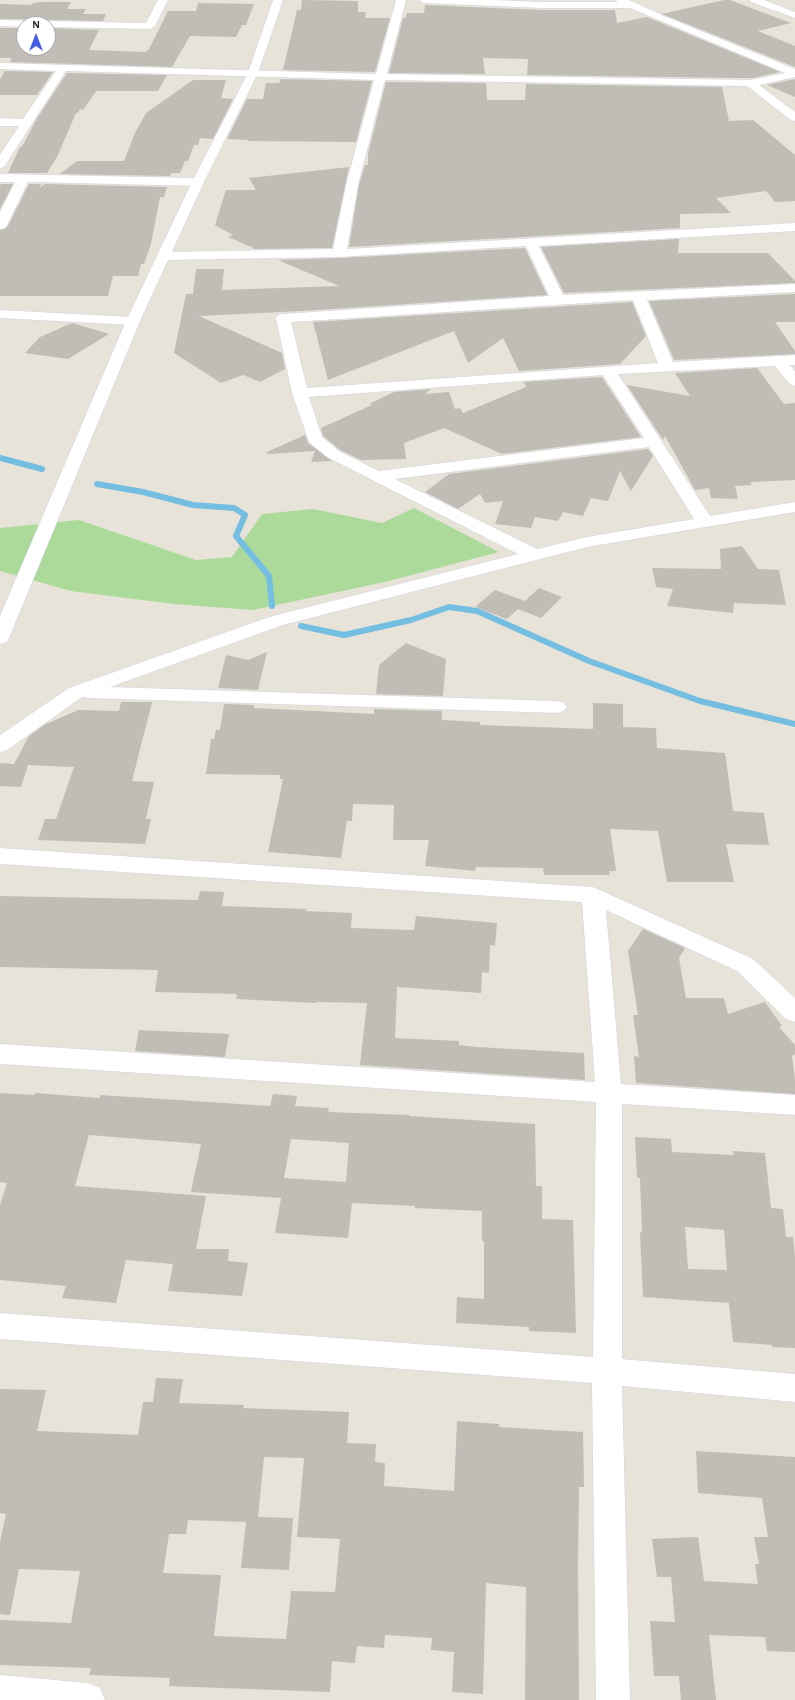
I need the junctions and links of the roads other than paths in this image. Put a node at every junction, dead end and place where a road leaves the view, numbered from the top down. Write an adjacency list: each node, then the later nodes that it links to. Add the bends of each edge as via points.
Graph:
1 (163, 0): 9 (street, via 150,26)
2 (278, 0): 12 (street)
3 (401, 0): 14 (street)
4 (424, 0): 7 (street, via 542,5)
5 (621, 0): 7 (street)
6 (755, 0): 8 (street)
7 (634, 5): 13 (street)
8 (795, 15)
9 (0, 23)
10 (0, 66): 11 (street)
11 (63, 68): 12 (street); 18 (street)
12 (253, 73): 14 (street); 22 (street)
13 (795, 73): 15 (street)
14 (381, 77): 15 (street); 26 (street, via 352,185)
15 (750, 83): 16 (street)
16 (795, 118)
17 (0, 122): 18 (street)
18 (26, 123): 19 (street)
19 (0, 164)
20 (0, 178): 21 (street)
21 (23, 179): 22 (street); 23 (street)
22 (198, 182): 27 (street)
23 (0, 224)
24 (795, 227): 25 (street)
25 (531, 242): 26 (street); 30 (street)
26 (339, 253): 27 (street)
27 (164, 256): 32 (street)
28 (795, 288): 29 (street)
29 (639, 297): 30 (street); 35 (street)
30 (558, 300): 38 (street, via 283,318)
31 (0, 314): 32 (street)
32 (133, 322): 44 (street)
33 (795, 360): 34 (street)
34 (779, 361): 35 (street); 37 (street)
35 (667, 367): 36 (street)
36 (608, 370): 38 (street); 39 (street)
37 (795, 381)
38 (300, 393): 40 (street, via 315,439 332,454)
39 (654, 442): 40 (street); 42 (street)
40 (378, 476): 43 (street)
41 (795, 507): 42 (street)
42 (705, 522): 43 (street, via 587,542)
43 (536, 556): 45 (street, via 276,621)
44 (0, 638)
45 (76, 692): 46 (street); 47 (street)
46 (557, 707)
47 (0, 745)
48 (0, 856): 49 (street)
49 (593, 895): 50 (street, via 745,964); 52 (street)
50 (795, 1013)
51 (0, 1054): 52 (street)
52 (609, 1093): 53 (street); 55 (street)
53 (795, 1105)
54 (0, 1326): 55 (street)
55 (607, 1371): 56 (street); 59 (street)
56 (795, 1388)
57 (0, 1692): 58 (street)
58 (88, 1700)
59 (614, 1700)

